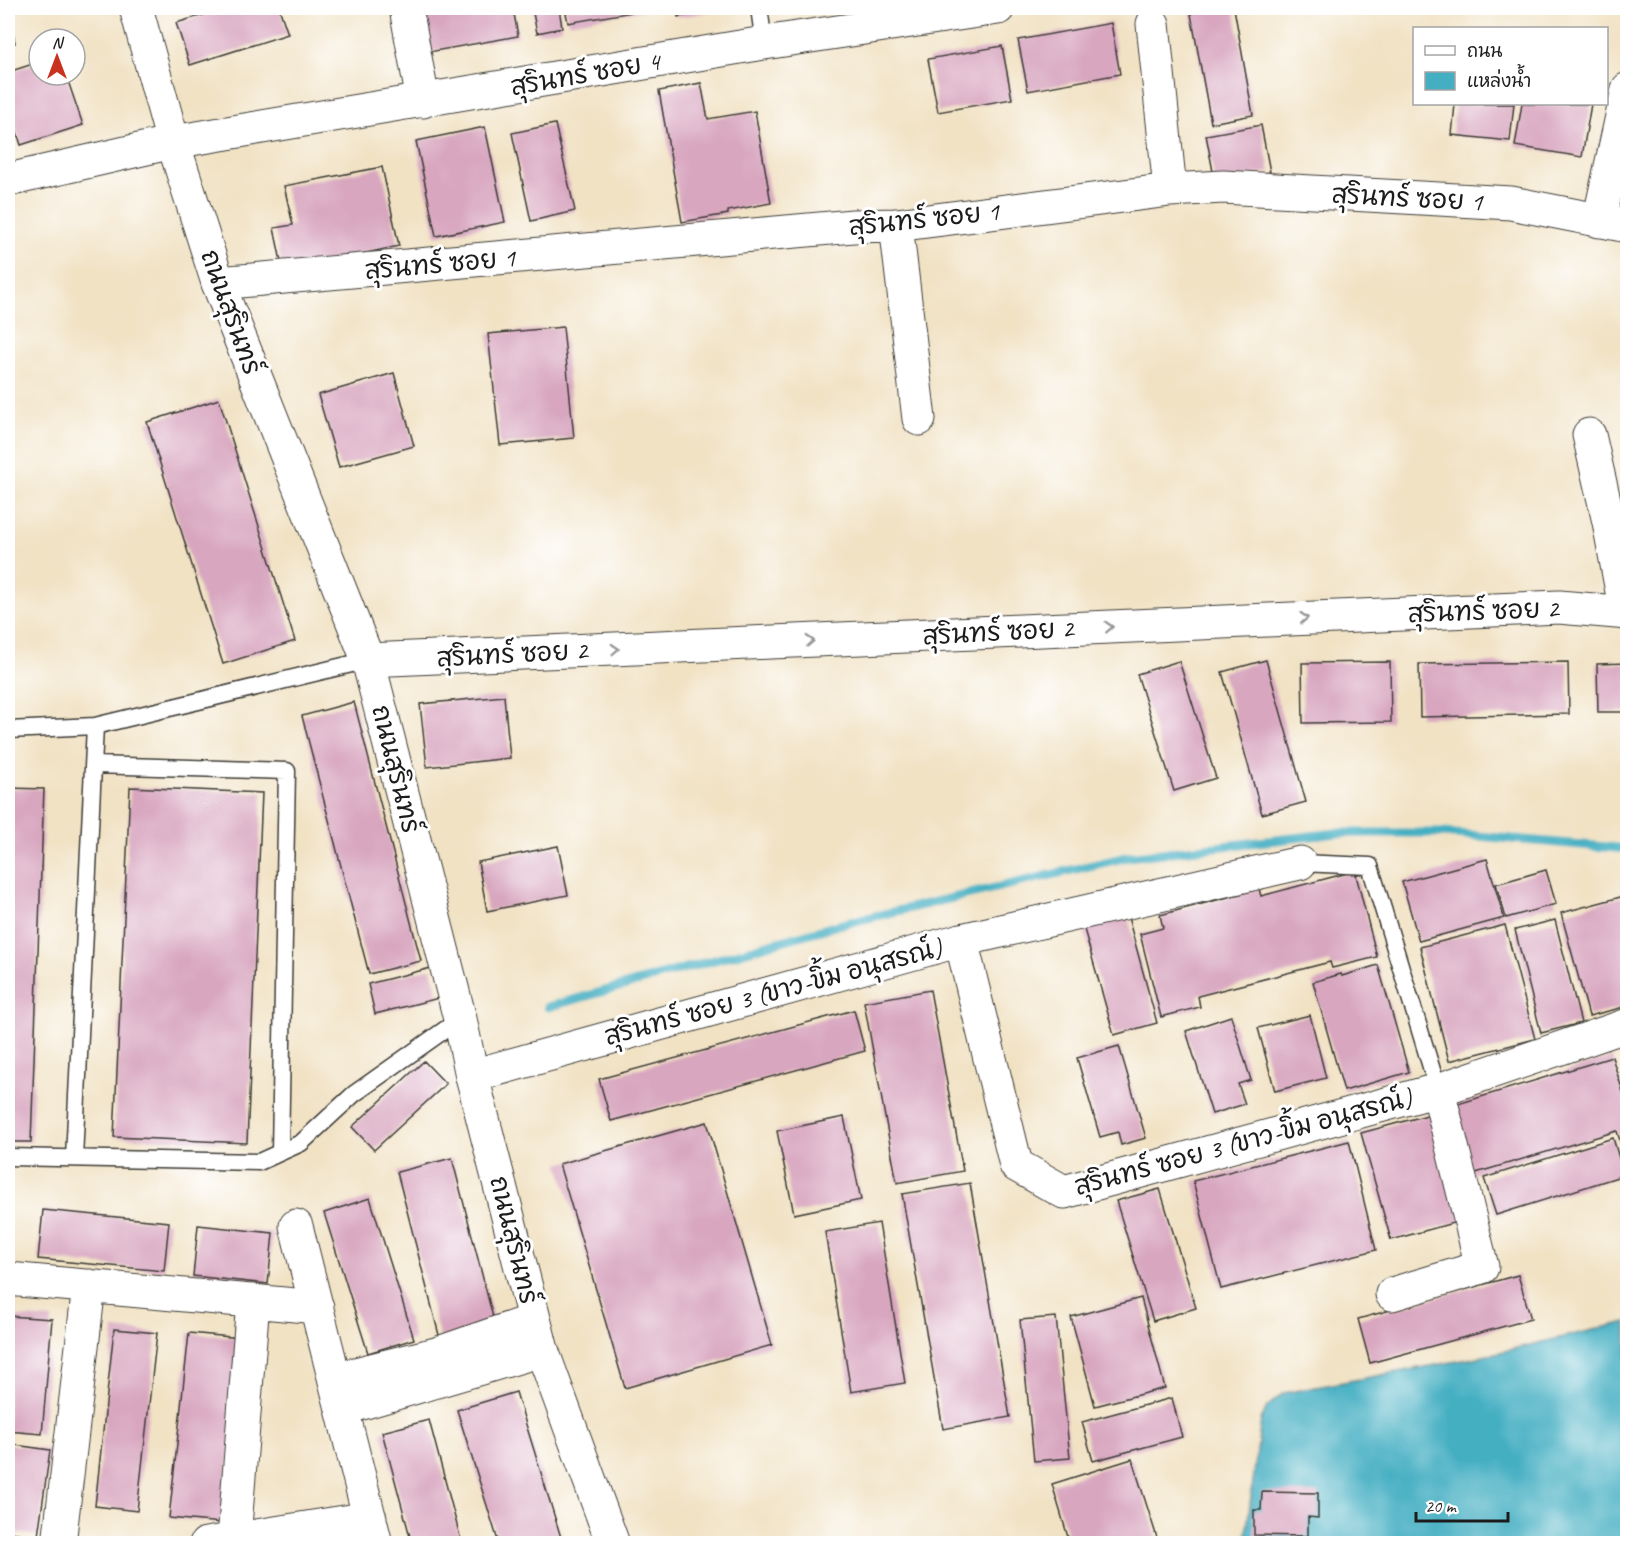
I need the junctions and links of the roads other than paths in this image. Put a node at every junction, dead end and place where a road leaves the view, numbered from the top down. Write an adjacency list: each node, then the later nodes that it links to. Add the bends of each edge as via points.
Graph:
1 (135, 8): 9 (street, ถนนสุรินทร์)
2 (406, 8): 8 (street)
3 (759, 8): 6 (lane)
4 (998, 8): 6 (street, สุรินทร์ ซอย 4)
5 (1153, 24): 11 (street)
6 (764, 43): 8 (street, สุรินทร์ ซอย 4)
7 (1628, 89): 12 (street)
8 (423, 101): 9 (street, สุรินทร์ ซอย 4)
9 (173, 142): 10 (street, สุรินทร์ ซอย 4); 14 (street, ถนนสุรินทร์)
10 (8, 180)
11 (1170, 190): 12 (street, สุรินทร์ ซอย 1, via 1223,187 1511,203); 13 (street, สุรินทร์ ซอย 1)
12 (1613, 224)
13 (896, 225): 14 (street, สุรินทร์ ซอย 1); 15 (street)
14 (218, 283): 18 (street, ถนนสุรินทร์)
15 (920, 419)
16 (1589, 435): 17 (street)
17 (1627, 613): 18 (street, สุรินทร์ ซอย 2, one-way to 17, via 1559,607)
18 (368, 660): 19 (lane); 24 (street, ถนนสุรินทร์)
19 (95, 726): 20 (lane); 21 (lane)
20 (8, 730)
21 (94, 765): 28 (lane, via 286,771); 30 (lane)
22 (1300, 863): 23 (street); 27 (lane, via 1370,866)
23 (961, 940): 26 (street, สุรินทร์ ซอย 3 (ขาว-ขิ้ม อนุสรณ์)); 27 (street, สุรินทร์ ซอย 3 (ขาว-ขิ้ม อนุสรณ์), via 1016,1165 1064,1192)
24 (460, 1019): 26 (street, ถนนสุรินทร์); 28 (lane, via 354,1094 301,1143)
25 (1628, 1025): 27 (street, สุรินทร์ ซอย 3 (ขาว-ขิ้ม อนุสรณ์))
26 (472, 1076): 37 (street, ถนนสุรินทร์)
27 (1438, 1089): 34 (street, via 1482,1267)
28 (280, 1152): 30 (lane, via 259,1162)
29 (8, 1157): 30 (lane)
30 (74, 1158)
31 (296, 1226): 36 (street)
32 (8, 1279): 33 (street)
33 (89, 1286): 35 (street); 41 (street)
34 (1392, 1294)
35 (253, 1301): 36 (street); 40 (street)
36 (317, 1307): 38 (street)
37 (538, 1335): 38 (street, via 436,1353); 42 (street, ถนนสุรินทร์)
38 (339, 1394): 39 (street)
39 (373, 1531): 40 (street)
40 (220, 1541)
41 (59, 1544)
42 (613, 1544)

